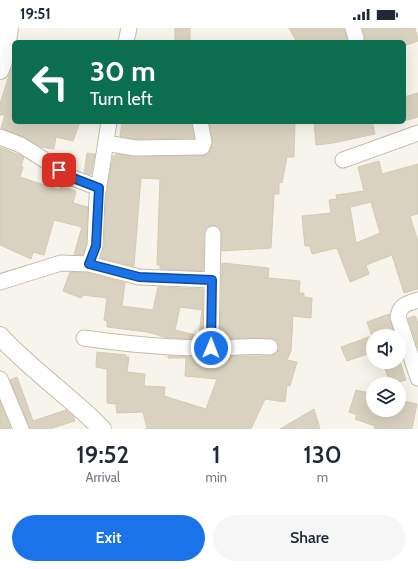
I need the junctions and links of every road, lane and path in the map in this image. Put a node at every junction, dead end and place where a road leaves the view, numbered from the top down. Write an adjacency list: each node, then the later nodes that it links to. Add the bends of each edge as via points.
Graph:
1 (9, 28): 4 (street)
2 (129, 28): 3 (street)
3 (126, 40)
4 (0, 70)
5 (109, 124): 9 (street)
6 (200, 124): 9 (street, via 204,142 202,147 135,148)
7 (418, 133): 10 (street)
8 (0, 137): 11 (street, via 21,145 73,178)
9 (106, 143): 11 (street)
10 (343, 160)
11 (99, 188): 13 (street, via 96,246)
12 (213, 234): 14 (street)
13 (89, 264): 14 (street, via 139,277); 15 (street, via 61,263)
14 (212, 280): 20 (street)
15 (0, 282)
16 (418, 300): 21 (street, via 403,305 398,316)
17 (0, 336): 24 (street)
18 (84, 338): 20 (street, via 131,345)
19 (270, 347): 20 (street)
20 (211, 348)
21 (418, 378)
22 (0, 379): 23 (street)
23 (21, 429)
24 (102, 429)

